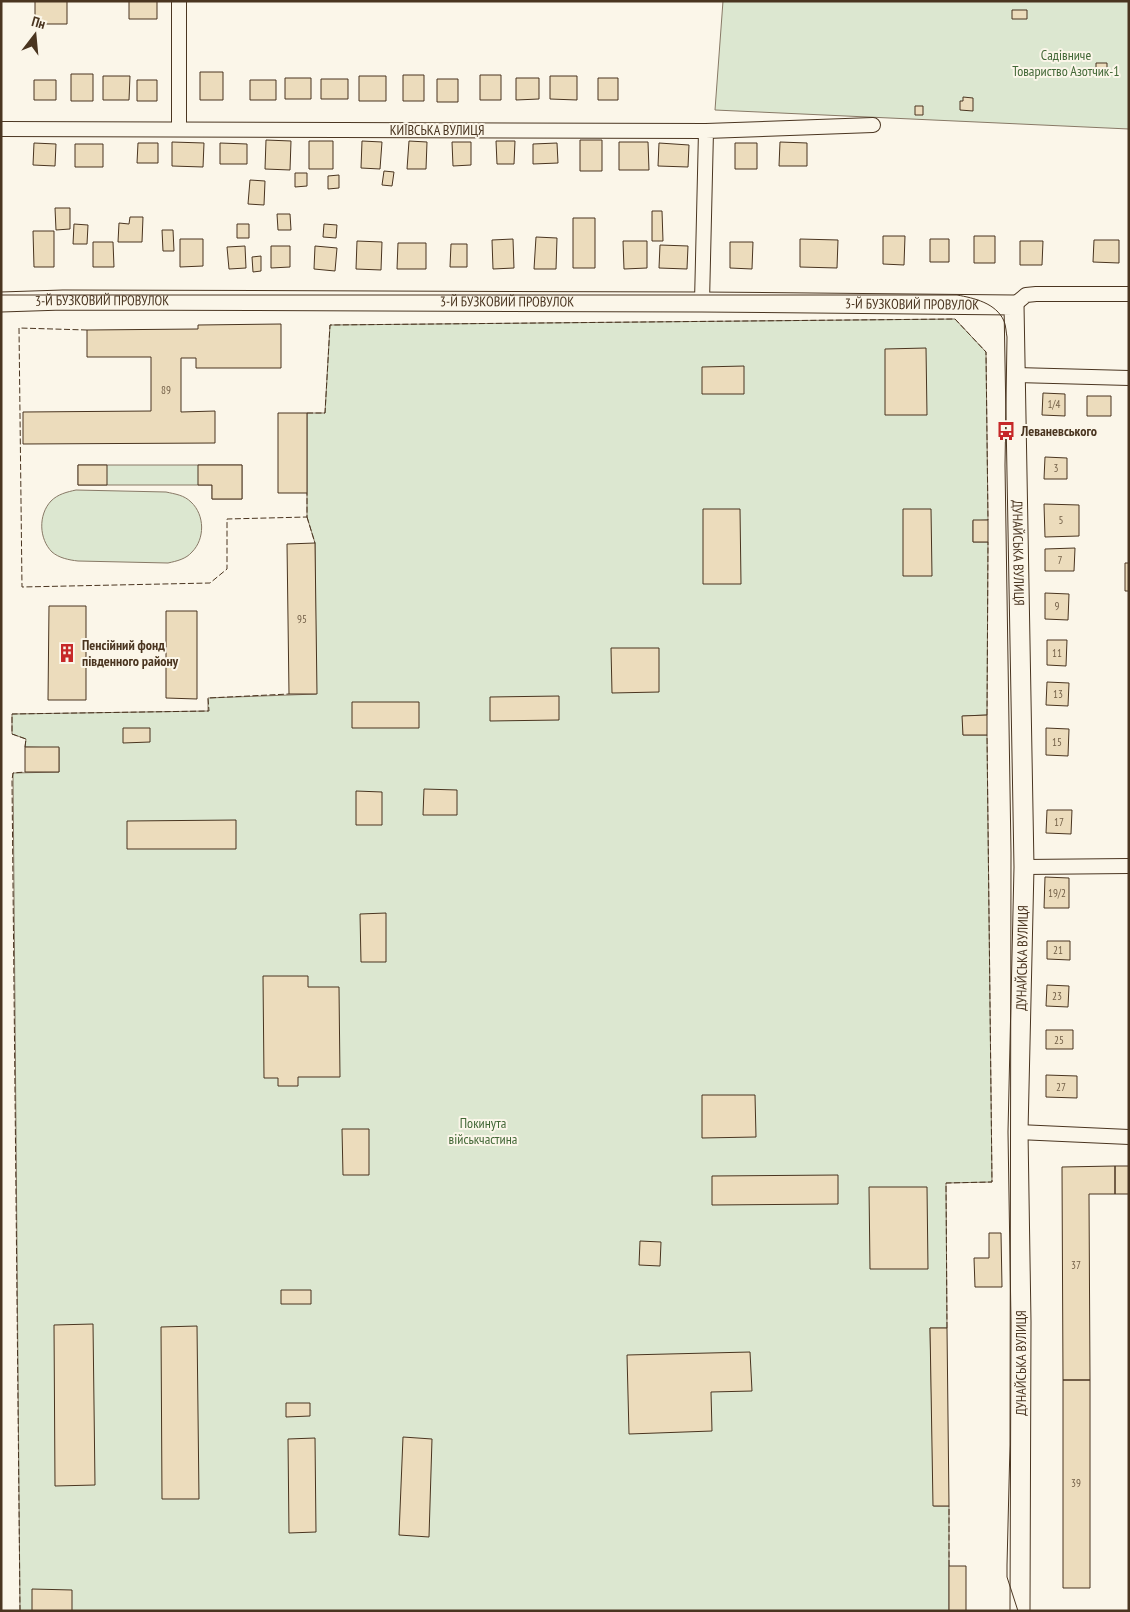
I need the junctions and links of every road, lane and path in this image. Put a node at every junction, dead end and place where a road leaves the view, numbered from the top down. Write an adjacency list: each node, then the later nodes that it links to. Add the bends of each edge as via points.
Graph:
1 (179, 1): 3 (street)
2 (874, 125): 5 (street, КИЇВСЬКА ВУЛИЦЯ)
3 (180, 128): 4 (street, КИЇВСЬКА ВУЛИЦЯ); 5 (street, КИЇВСЬКА ВУЛИЦЯ)
4 (1, 129)
5 (706, 132): 8 (street)
6 (1129, 294): 9 (street, via 1036,294 1026,295)
7 (1, 302): 8 (street, 3-Й БУЗКОВИЙ ПРОВУЛОК)
8 (702, 302): 9 (street, 3-Й БУЗКОВИЙ ПРОВУЛОК)
9 (1014, 304): 10 (street, ДУНАЙСЬКА ВУЛИЦЯ)
10 (1016, 376): 11 (street); 12 (street, ДУНАЙСЬКА ВУЛИЦЯ)
11 (1129, 378)
12 (1024, 866): 13 (street); 14 (street, ДУНАЙСЬКА ВУЛИЦЯ)
13 (1129, 866)
14 (1018, 1132): 15 (street); 16 (street, ДУНАЙСЬКА ВУЛИЦЯ)
15 (1129, 1137)
16 (1020, 1611)

